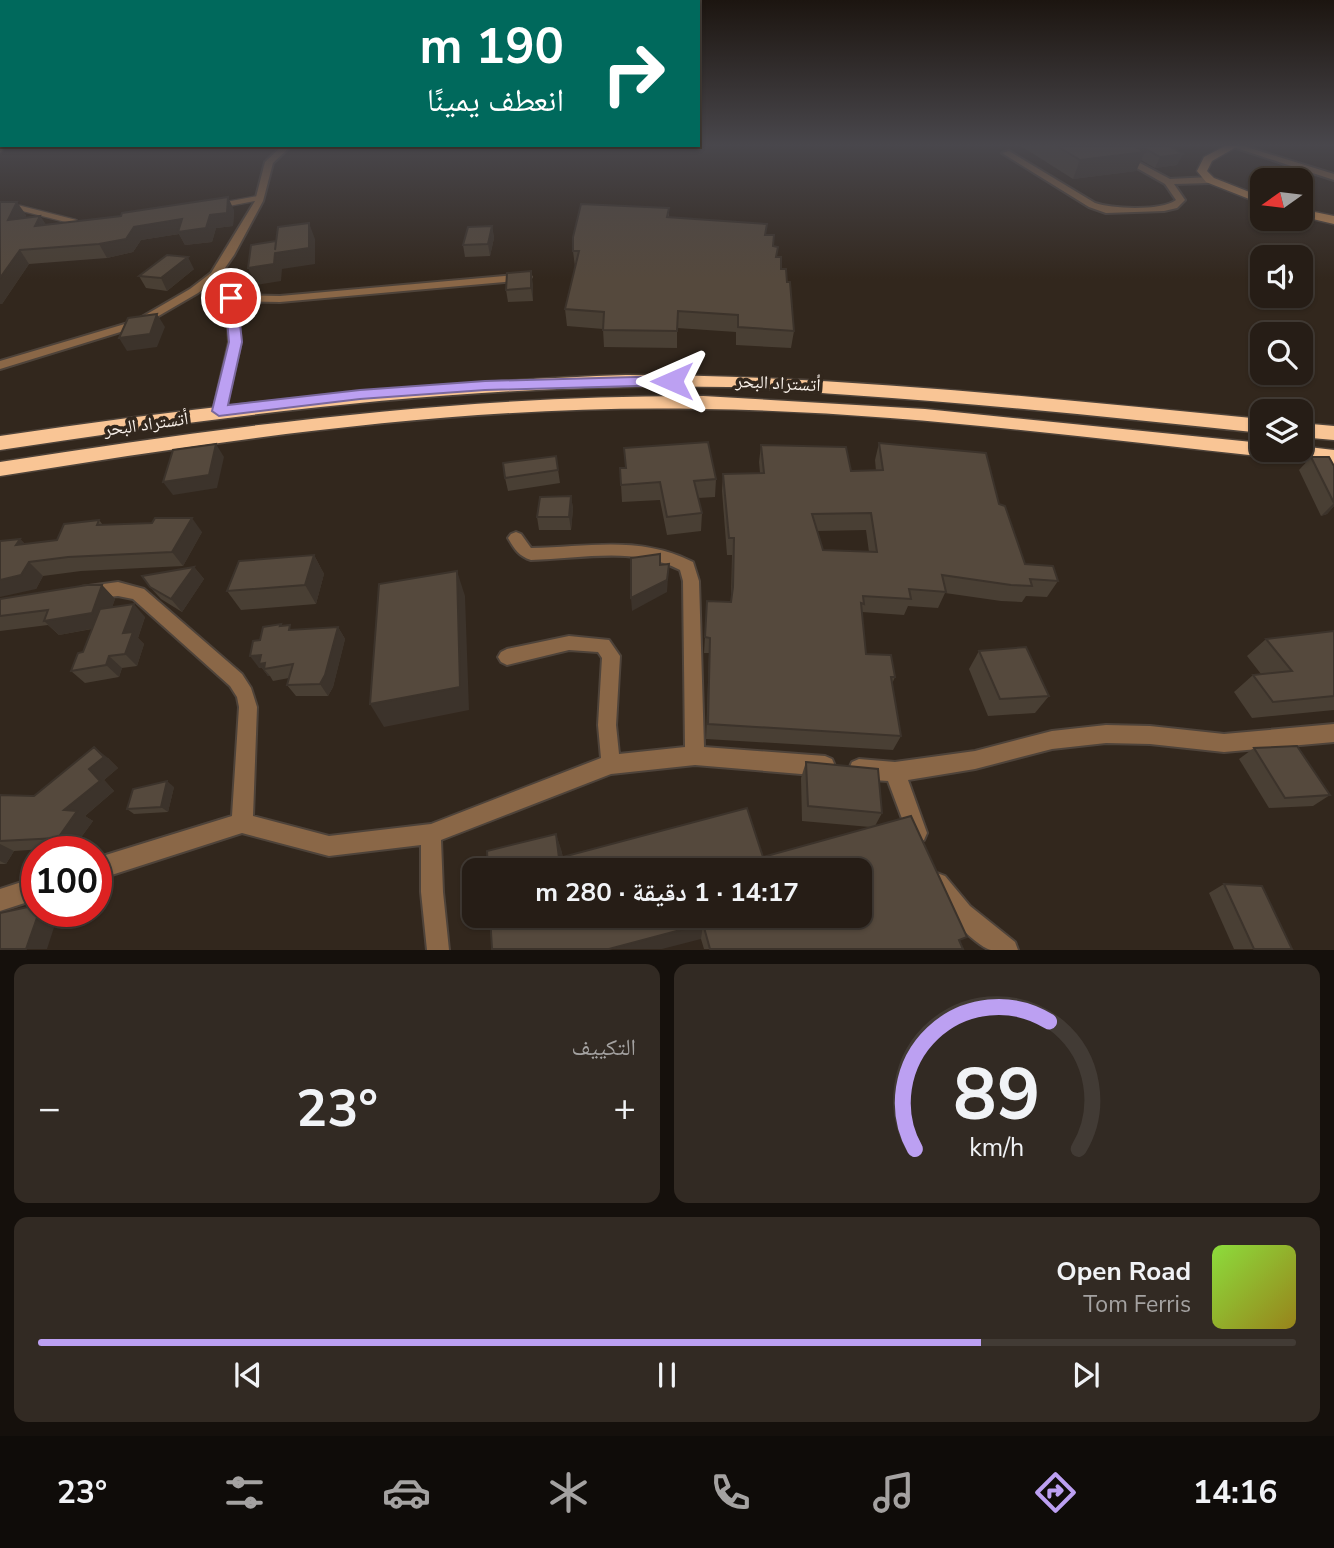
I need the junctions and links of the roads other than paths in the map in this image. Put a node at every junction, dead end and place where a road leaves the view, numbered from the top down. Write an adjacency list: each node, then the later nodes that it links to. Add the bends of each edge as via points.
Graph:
1 (261, 190): 4 (street)
2 (1068, 190): 3 (street, via 1108,211 1134,212 1174,206 1181,200)
3 (1174, 190)
4 (259, 198): 5 (lane); 10 (street)
5 (213, 206)
6 (0, 208): 9 (lane, via 20,206)
7 (1313, 215): 8 (main road)
8 (1334, 220)
9 (83, 223)
10 (215, 275): 12 (street); 13 (street, via 176,304 139,323)
11 (530, 276): 12 (street, via 279,299)
12 (231, 298): 14 (street, via 235,342)
13 (0, 365)
14 (219, 411): 15 (highway, أتستراد البحر, via 485,385 719,380 980,398); 18 (highway, أتستراد البحر)
15 (1250, 425)
16 (1313, 431): 17 (highway)
17 (1334, 433)
18 (0, 443)
19 (1250, 449): 22 (highway, أتستراد البحر, via 974,419 721,402 498,409 290,426)
20 (1313, 455): 21 (highway, أتستراد البحر)
21 (1334, 457)
22 (0, 469)
23 (516, 538): 27 (street, via 531,554 640,552 665,555 687,566)
24 (63, 595): 30 (street, via 110,589 138,594 236,680 248,706)
25 (508, 657): 28 (street, via 569,643 603,645 611,656 607,725)
26 (1334, 733): 29 (street, via 1224,743 1150,735 1078,737)
27 (695, 756): 28 (street); 29 (street)
28 (611, 764): 31 (street)
29 (895, 772): 36 (street, via 937,884 962,914)
30 (242, 823): 31 (street, via 329,846); 32 (street)
31 (431, 834): 35 (street)
32 (112, 864)
33 (21, 893): 34 (street)
34 (0, 900)
35 (439, 950)
36 (1007, 950)

